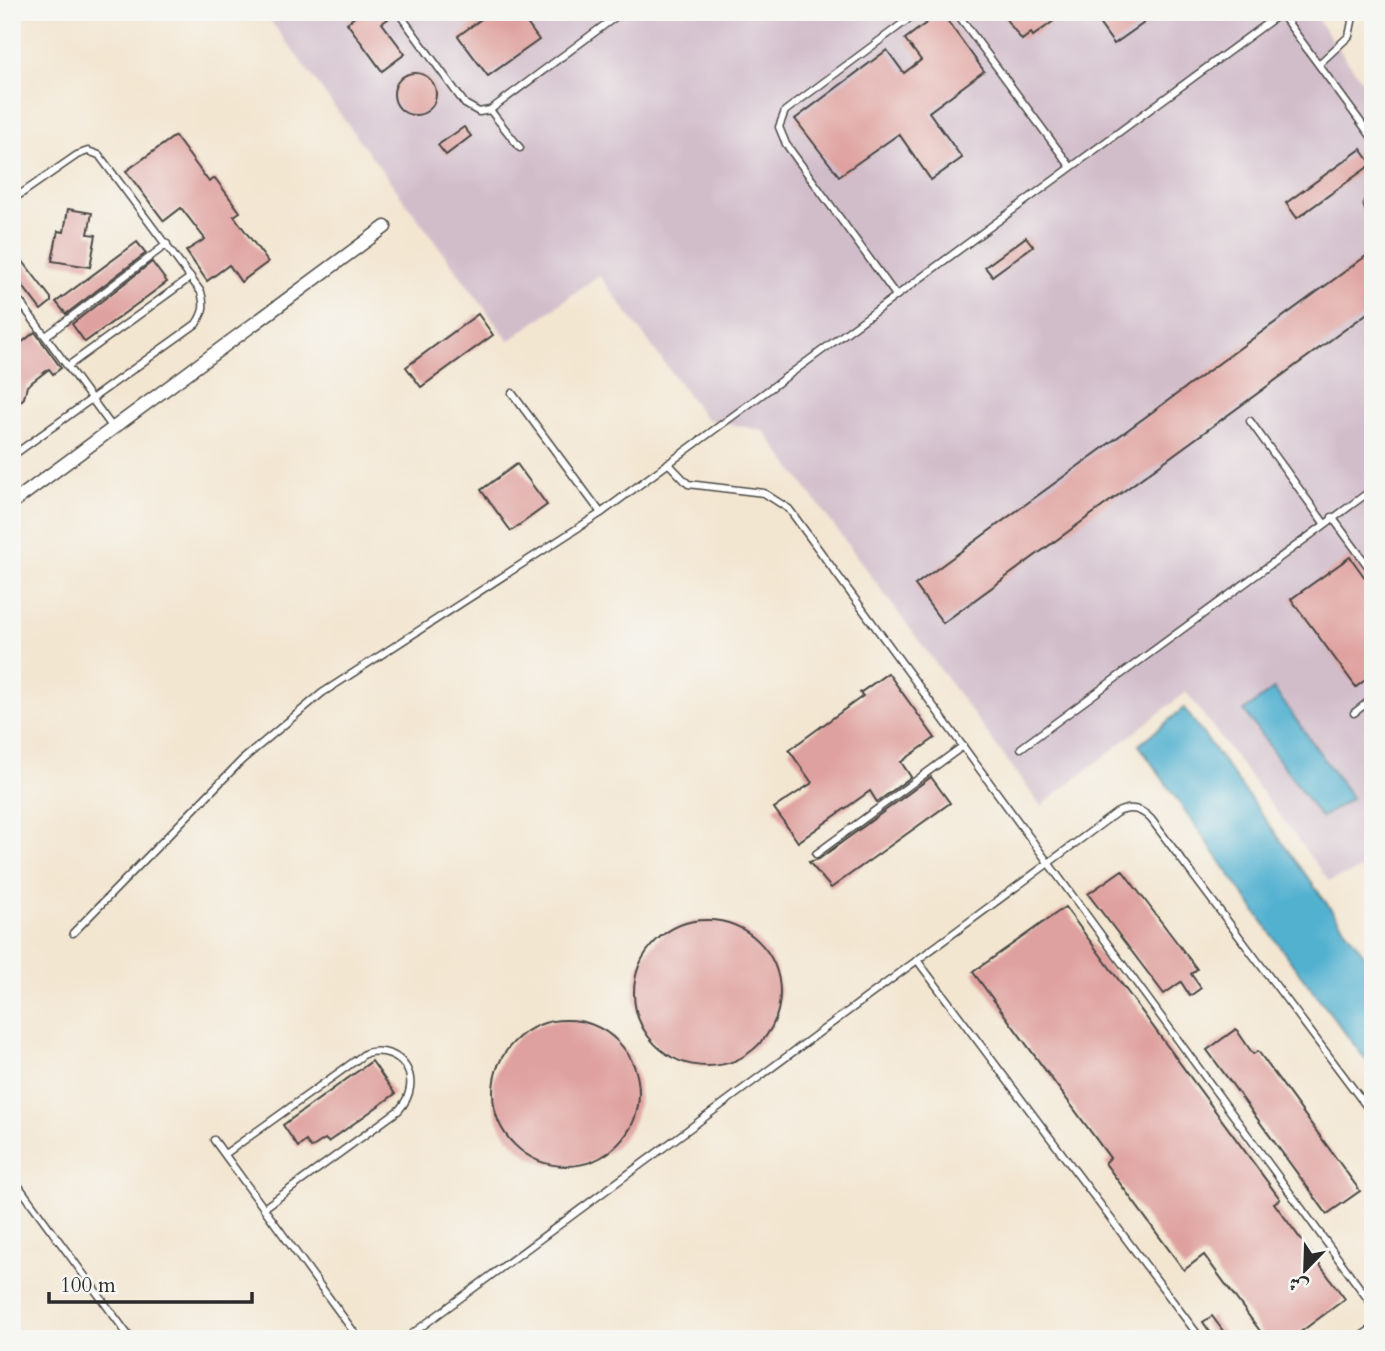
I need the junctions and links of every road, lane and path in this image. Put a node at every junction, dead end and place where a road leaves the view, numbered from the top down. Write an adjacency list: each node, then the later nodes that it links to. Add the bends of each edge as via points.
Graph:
1 (397, 12): 8 (lane, via 465,104 479,112)
2 (622, 12): 8 (lane)
3 (918, 12): 19 (lane, via 785,111 779,127 786,144)
4 (956, 12): 11 (lane)
5 (1354, 12): 7 (lane, via 1349,36)
6 (1281, 13): 7 (lane); 11 (lane)
7 (1319, 64): 9 (lane)
8 (490, 110): 10 (lane)
9 (1373, 139)
10 (520, 148)
11 (1070, 166): 19 (lane)
12 (1373, 184): 14 (lane, via 1367,205)
13 (12, 200): 16 (lane, via 88,151 99,155)
14 (1373, 221)
15 (385, 227): 27 (street)
16 (167, 244): 17 (lane); 22 (lane)
17 (191, 277): 23 (lane); 25 (lane, via 204,303 196,324)
18 (12, 291): 20 (lane)
19 (895, 294): 29 (lane)
20 (22, 304): 21 (lane); 22 (lane)
21 (12, 311)
22 (46, 336): 23 (lane)
23 (68, 366): 25 (lane)
24 (512, 393): 32 (lane)
25 (92, 398): 27 (lane); 28 (lane)
26 (1250, 421): 34 (lane)
27 (114, 429): 31 (street)
28 (12, 456)
29 (668, 463): 32 (lane); 38 (lane, via 688,484 755,491 789,509)
30 (1373, 489): 33 (lane)
31 (12, 503)
32 (601, 513): 42 (lane, via 350,673 295,715 217,785)
33 (1332, 517): 34 (lane); 35 (lane)
34 (1324, 523): 39 (lane)
35 (1373, 573)
36 (1373, 698): 37 (lane)
37 (1354, 713)
38 (963, 746): 40 (lane); 41 (lane)
39 (1021, 748)
40 (816, 854)
41 (1048, 864): 43 (lane); 44 (lane, via 1122,810 1147,814); 49 (lane)
42 (73, 933)
43 (917, 960): 53 (lane); 54 (lane)
44 (1373, 1115)
45 (214, 1140): 46 (lane)
46 (225, 1154): 48 (lane); 48 (lane, via 366,1053 386,1051 404,1062 410,1072 410,1092 399,1110)
47 (12, 1177): 51 (lane)
48 (264, 1208): 52 (lane)
49 (1373, 1306)
50 (1373, 1328): 55 (lane)
51 (131, 1339)
52 (359, 1339)
53 (405, 1339)
54 (1201, 1339)
55 (1357, 1339)

